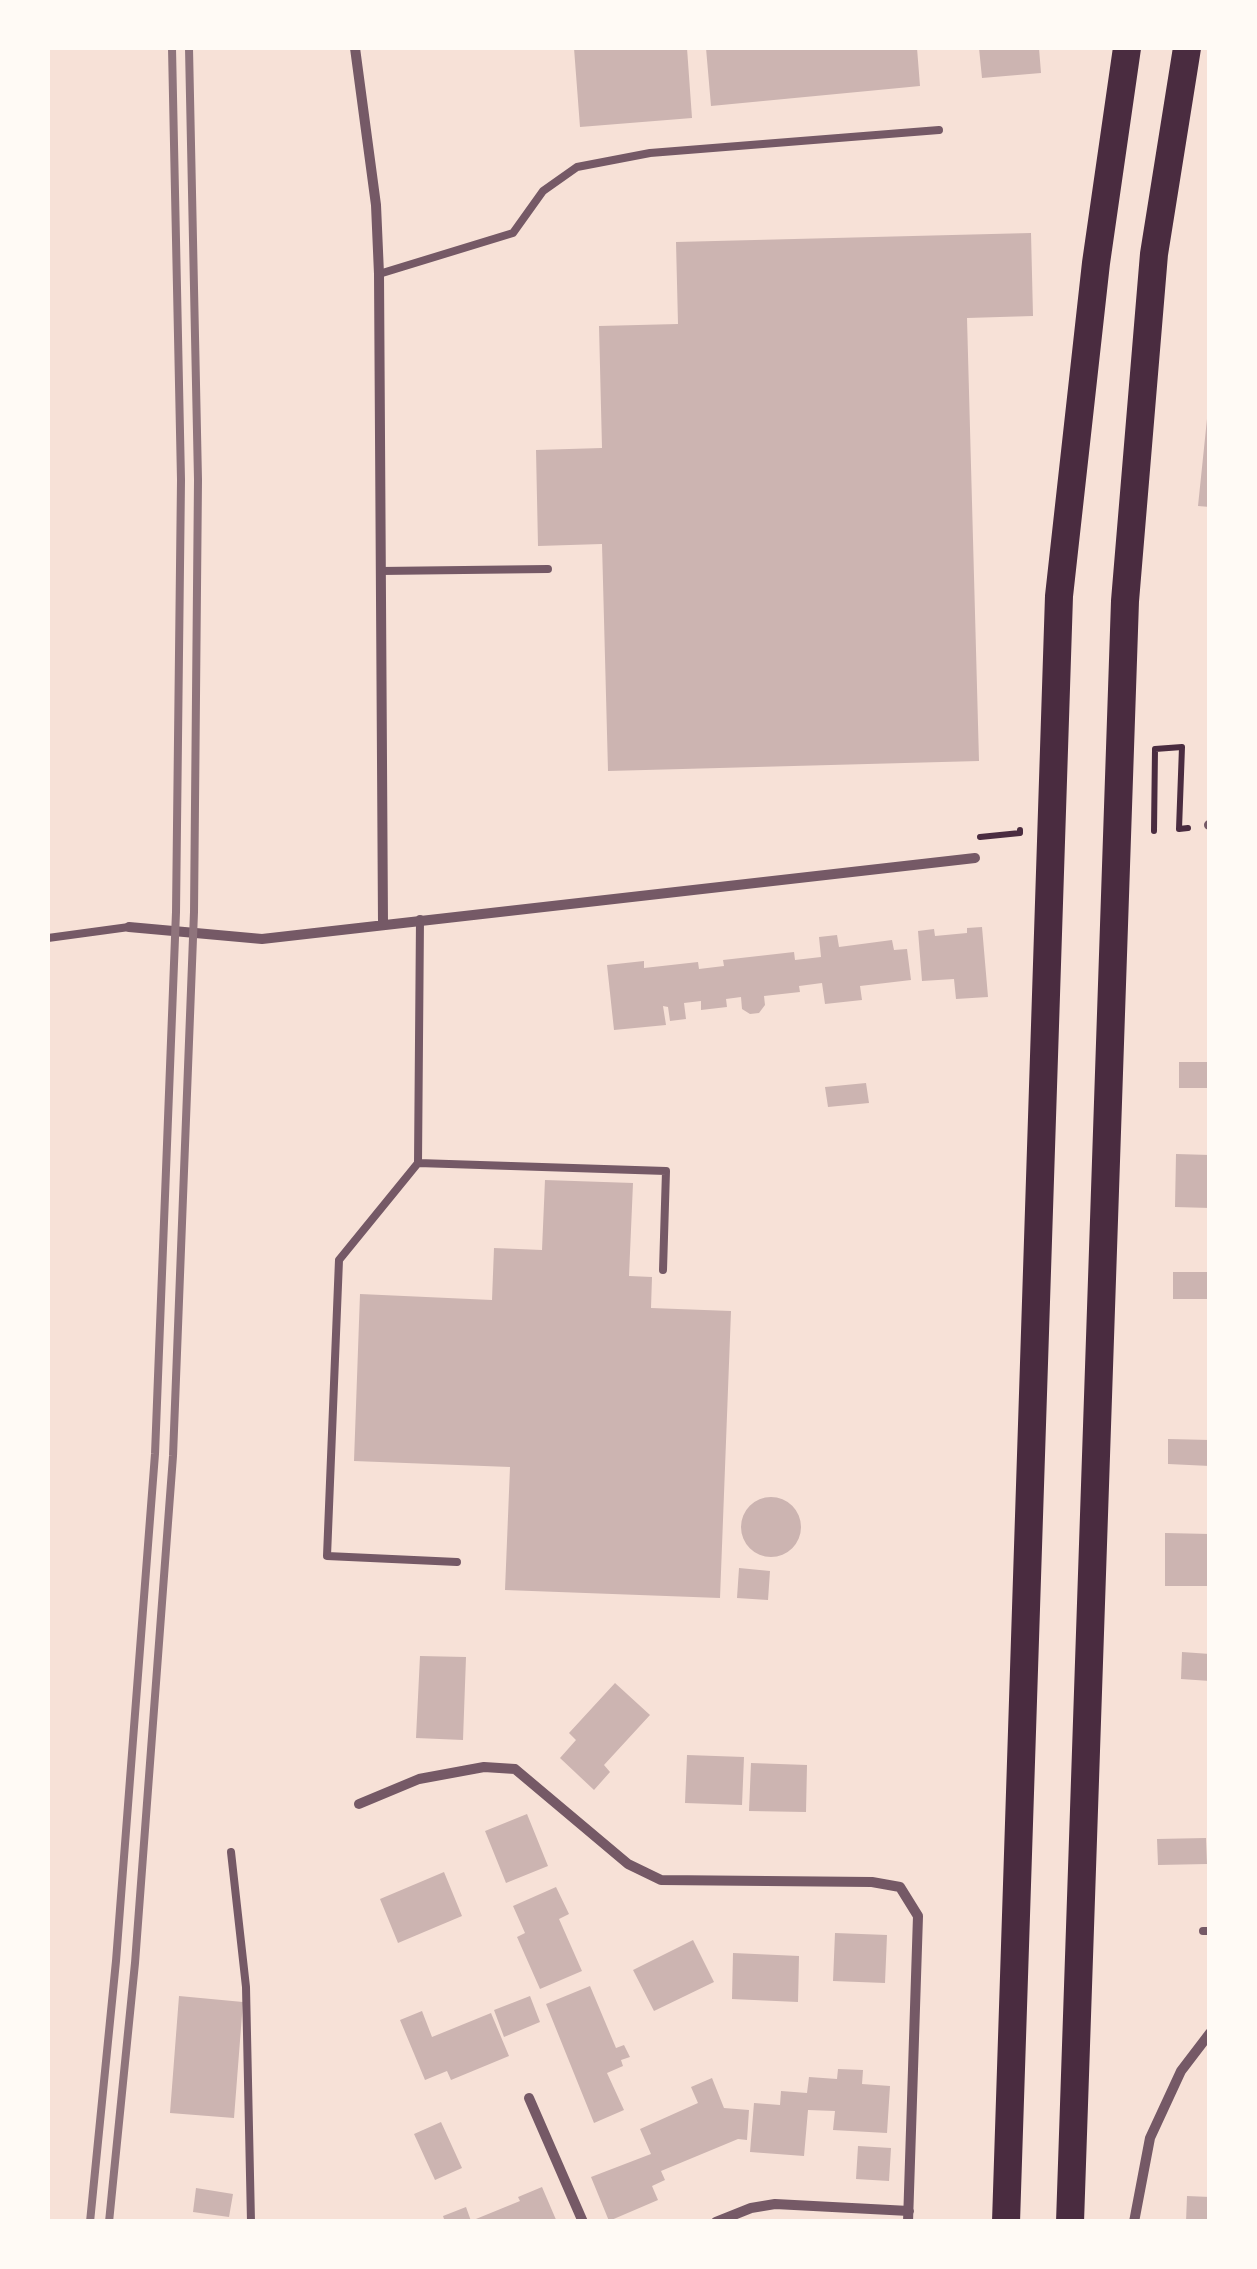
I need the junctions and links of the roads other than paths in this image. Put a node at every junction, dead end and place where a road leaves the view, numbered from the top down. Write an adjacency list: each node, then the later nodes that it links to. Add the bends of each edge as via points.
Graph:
1 (355, 48): 5 (street)
2 (1126, 48): 24 (highway, via 1060,596)
3 (1187, 48): 25 (highway, via 1154,254 1126,601)
4 (940, 130): 5 (lane, via 650,153 577,167 542,191 513,233)
5 (379, 274): 7 (street)
6 (548, 569): 7 (lane)
7 (380, 572): 10 (street)
8 (975, 858): 9 (street)
9 (420, 919): 10 (street); 13 (lane)
10 (383, 923): 11 (street, via 262,939)
11 (129, 927): 12 (lane)
12 (48, 938)
13 (418, 1164): 14 (lane, via 666,1172); 15 (lane, via 339,1260 326,1556)
14 (664, 1270)
15 (457, 1562)
16 (359, 1804): 20 (street, via 419,1779 484,1767 515,1770 628,1864 660,1880 900,1886 918,1916)
17 (230, 1852): 21 (lane, via 246,1987)
18 (1210, 2033): 26 (street, via 1181,2072 1150,2138)
19 (529, 2098): 22 (street)
20 (908, 2216): 23 (street, via 776,2204)
21 (251, 2222)
22 (584, 2222)
23 (716, 2222)
24 (1006, 2222)
25 (1070, 2222)
26 (1134, 2222)

